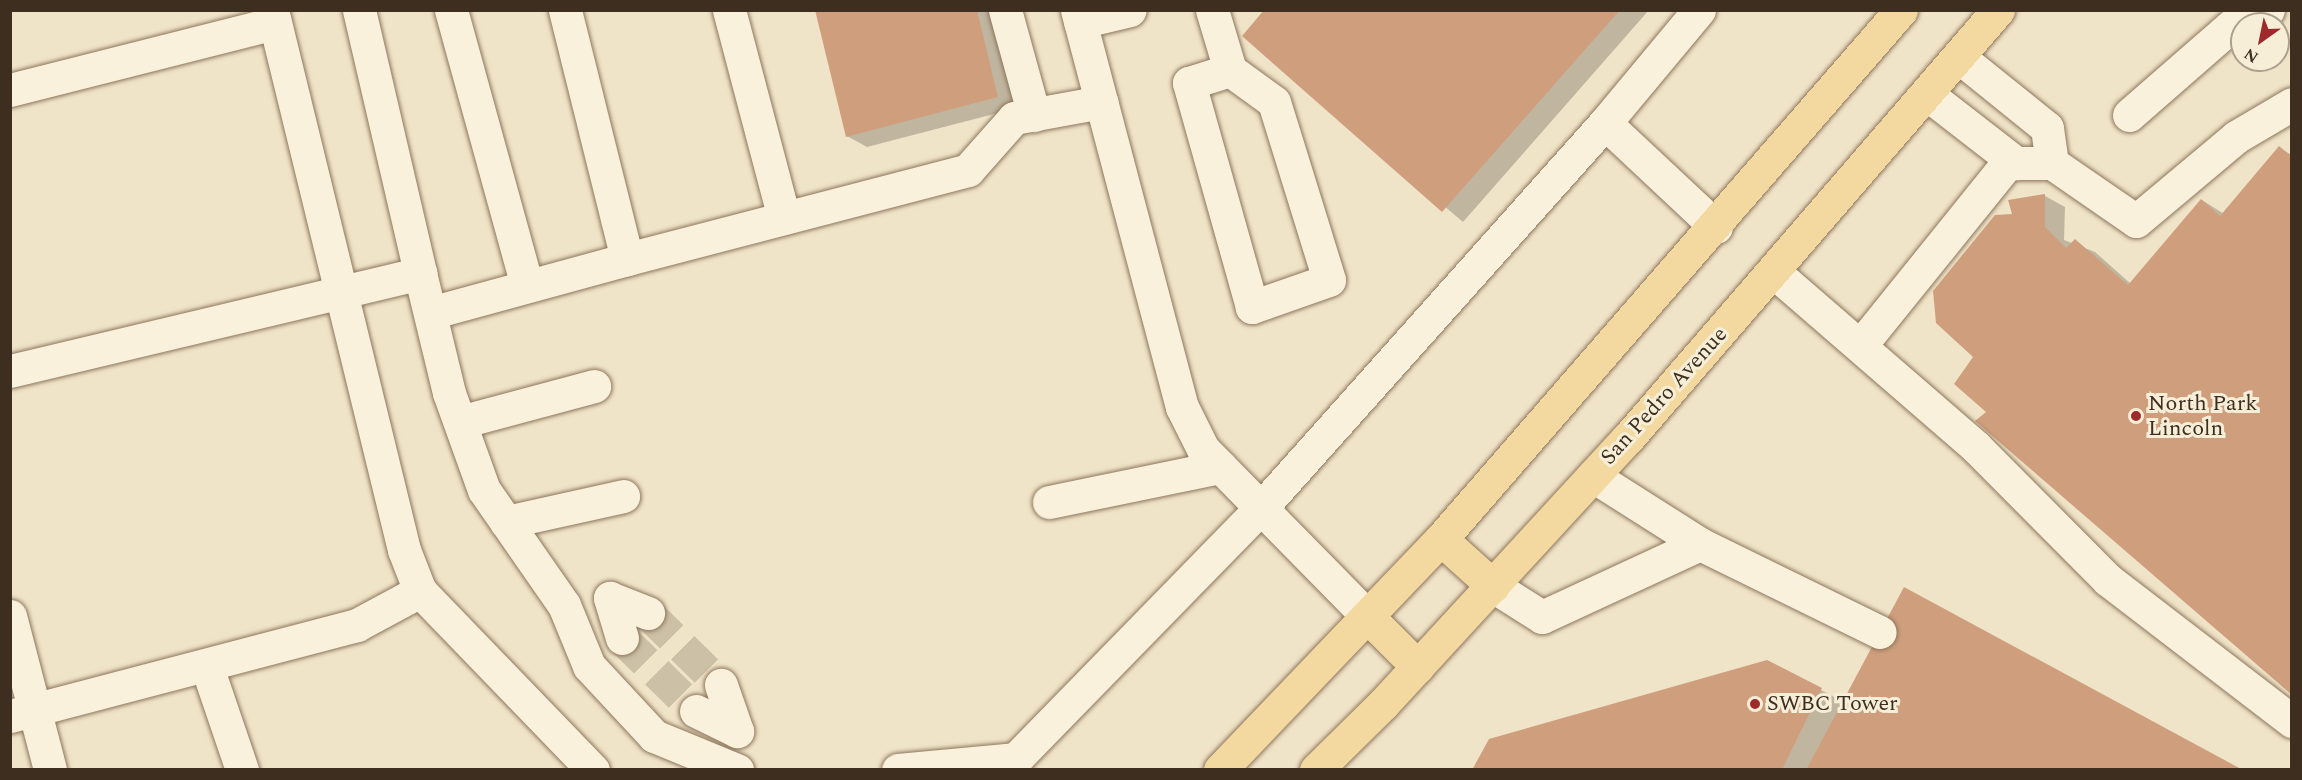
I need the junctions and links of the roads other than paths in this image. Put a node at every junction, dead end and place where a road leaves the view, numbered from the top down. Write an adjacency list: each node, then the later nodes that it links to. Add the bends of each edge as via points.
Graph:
1 (359, 10): 29 (lane)
2 (451, 10): 30 (lane)
3 (565, 10): 27 (lane)
4 (729, 10): 25 (lane)
5 (1005, 10): 20 (lane)
6 (1130, 10): 11 (lane)
7 (1212, 10): 15 (lane)
8 (1700, 10): 22 (lane)
9 (1901, 10): 26 (main road)
10 (1998, 10): 14 (main road, San Pedro Avenue)
11 (1079, 16): 18 (lane)
12 (274, 17): 16 (lane); 31 (lane)
13 (2230, 28): 21 (lane)
14 (1959, 57): 17 (main road, San Pedro Avenue); 24 (lane, via 2047,128)
15 (1230, 70): 15 (lane, via 1189,83 1252,307 1329,280 1274,102)
16 (10, 90)
17 (1927, 94): 23 (lane); 28 (main road, San Pedro Avenue)
18 (1102, 102): 20 (lane); 37 (lane, via 1182,407 1203,449)
19 (2292, 104): 24 (lane, via 2236,137 2136,221)
20 (1034, 115): 25 (lane, via 1014,118 968,170)
21 (2129, 115)
22 (1605, 123): 26 (lane); 41 (lane)
23 (2011, 159): 24 (lane); 33 (lane)
24 (2052, 163)
25 (784, 218): 27 (lane)
26 (1716, 227): 43 (main road)
27 (627, 259): 30 (lane)
28 (1774, 272): 33 (lane); 38 (main road, San Pedro Avenue)
29 (420, 273): 31 (lane); 32 (lane)
30 (526, 286): 32 (lane)
31 (340, 290): 34 (lane); 46 (lane, via 404,550)
32 (430, 313): 36 (lane)
33 (1860, 346): 59 (lane, via 1976,447 2108,580)
34 (10, 371)
35 (594, 386): 36 (lane)
36 (460, 422): 42 (lane, via 484,490)
37 (1220, 466): 40 (lane); 41 (lane)
38 (1593, 476): 44 (lane); 45 (main road, San Pedro Avenue)
39 (623, 496): 42 (lane)
40 (1049, 502)
41 (1261, 508): 51 (lane); 61 (lane)
42 (506, 522): 48 (lane)
43 (1441, 539): 45 (main road); 51 (main road)
44 (1700, 544): 45 (lane, via 1542,616); 52 (lane)
45 (1493, 586): 55 (main road, San Pedro Avenue)
46 (420, 591): 54 (lane, via 357,625); 66 (lane)
47 (610, 598): 48 (lane); 49 (lane); 53 (lane)
48 (564, 605): 64 (lane, via 589,666 654,736)
49 (648, 613)
50 (10, 616): 58 (lane)
51 (1369, 618): 55 (main road); 68 (main road)
52 (1880, 632)
53 (622, 638)
54 (207, 666): 58 (lane); 63 (lane)
55 (1418, 667): 62 (main road, San Pedro Avenue)
56 (721, 685): 60 (lane)
57 (696, 711): 60 (lane)
58 (24, 713): 65 (lane)
59 (2292, 721)
60 (736, 731): 64 (lane)
61 (1010, 764): 67 (lane)
62 (1320, 768)
63 (242, 769)
64 (735, 769)
65 (51, 770)
66 (593, 770)
67 (898, 770)
68 (1220, 770)

